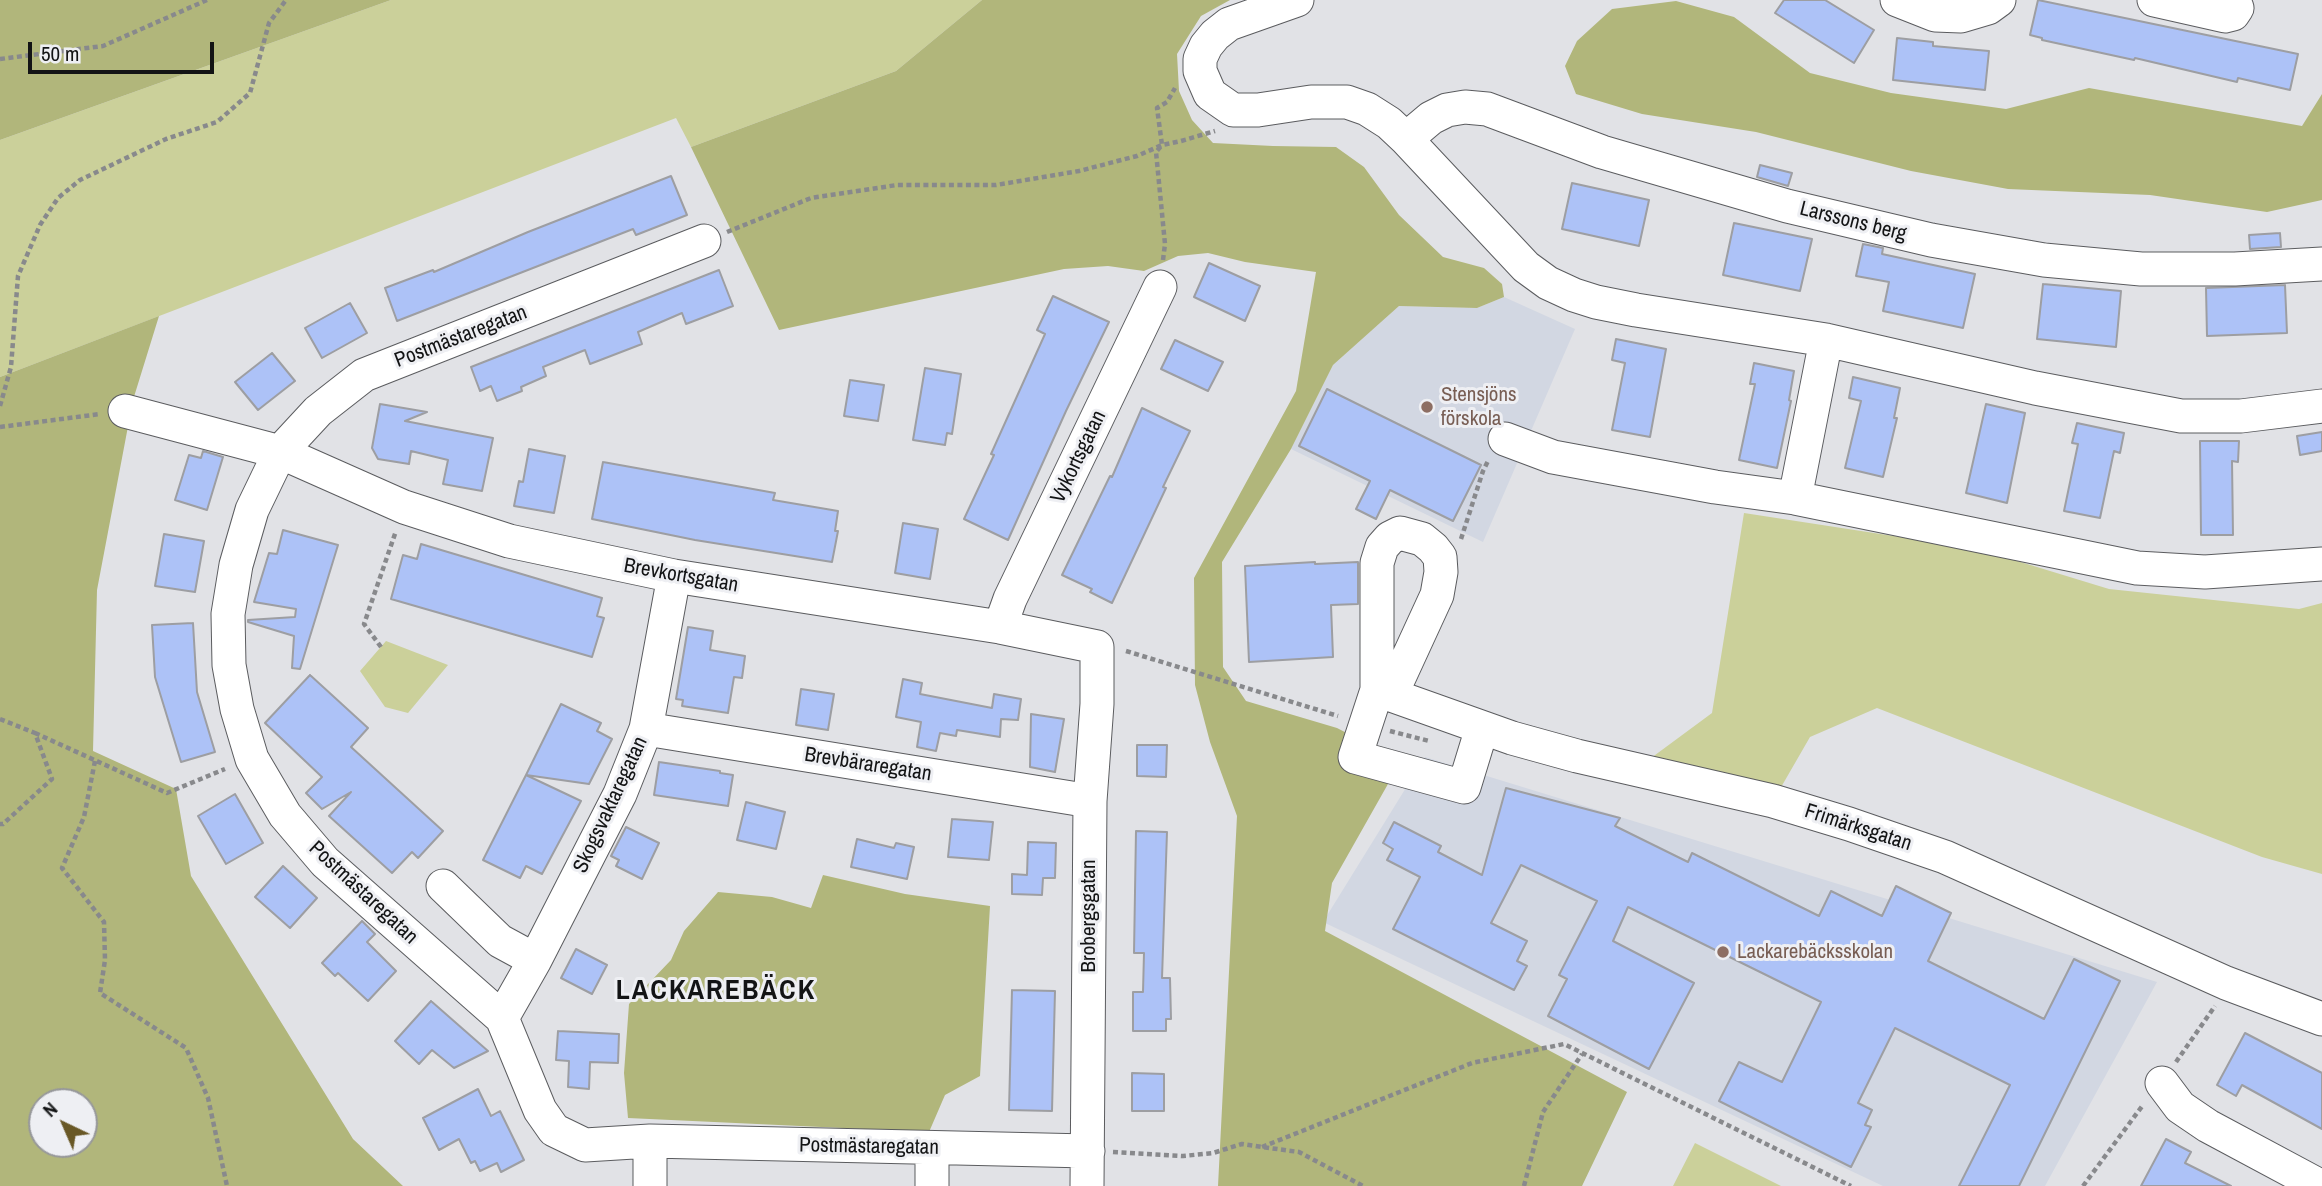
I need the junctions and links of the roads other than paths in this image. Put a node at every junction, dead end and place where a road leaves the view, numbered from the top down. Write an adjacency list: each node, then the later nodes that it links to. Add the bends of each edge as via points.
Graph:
1 (1297, 0): 6 (street, via 1229,24 1215,35 1200,66 1210,94 1233,110 1347,102 1367,109)
2 (1897, 0): 3 (street, via 1934,15 1961,16)
3 (1999, 0)
4 (2154, 0): 5 (street, via 2225,16 2237,8)
5 (2234, 0)
6 (1406, 139): 8 (street, Larssons berg, via 1447,110 1487,109 1602,152 1787,206 1931,240 2044,260 2141,269); 10 (street, via 1526,267 1557,287 1595,302)
7 (704, 241): 14 (street, Postmästaregatan, via 364,375 318,411)
8 (2322, 264)
9 (1160, 287): 18 (street, Vykortsgatan)
10 (1826, 340): 11 (street, via 2181,416 2241,416); 15 (street)
11 (2322, 406)
12 (125, 411): 14 (street, Brevkortsgatan)
13 (1506, 439): 15 (street, via 1553,457)
14 (280, 452): 17 (street, Brevkortsgatan, via 404,507 509,541); 25 (street, Postmästaregatan, via 252,510 228,614 229,665 252,759 285,815 325,862)
15 (1795, 498): 16 (street, via 2137,568 2205,572)
16 (2322, 564)
17 (674, 576): 18 (street, Brevkortsgatan); 20 (street, Skogsvaktaregatan)
18 (1000, 627): 19 (street, Brevkortsgatan)
19 (1097, 647): 22 (street, Brobergsgatan)
20 (646, 729): 22 (street, Brevbäraregatan); 24 (street, Skogsvaktaregatan, via 620,794)
21 (1478, 741): 21 (street, Frimärksgatan, via 1384,693 1364,724 1355,757 1464,787); 26 (street, Frimärksgatan, via 1577,756 1773,801 1849,824 1945,857 2227,983)
22 (1090, 802): 30 (street, Brobergsgatan)
23 (443, 886): 24 (street, via 500,941)
24 (535, 960): 25 (street, Skogsvaktaregatan)
25 (502, 1018): 28 (street, Postmästaregatan, via 540,1110 554,1130 585,1145)
26 (2322, 1019)
27 (2162, 1083): 34 (street, via 2180,1107 2208,1126)
28 (650, 1141): 29 (street, Postmästaregatan); 31 (street)
29 (932, 1149): 30 (street, Postmästaregatan); 32 (street)
30 (1088, 1151): 33 (street, Brobergsgatan)
31 (650, 1186)
32 (932, 1186)
33 (1087, 1186)
34 (2320, 1186)

